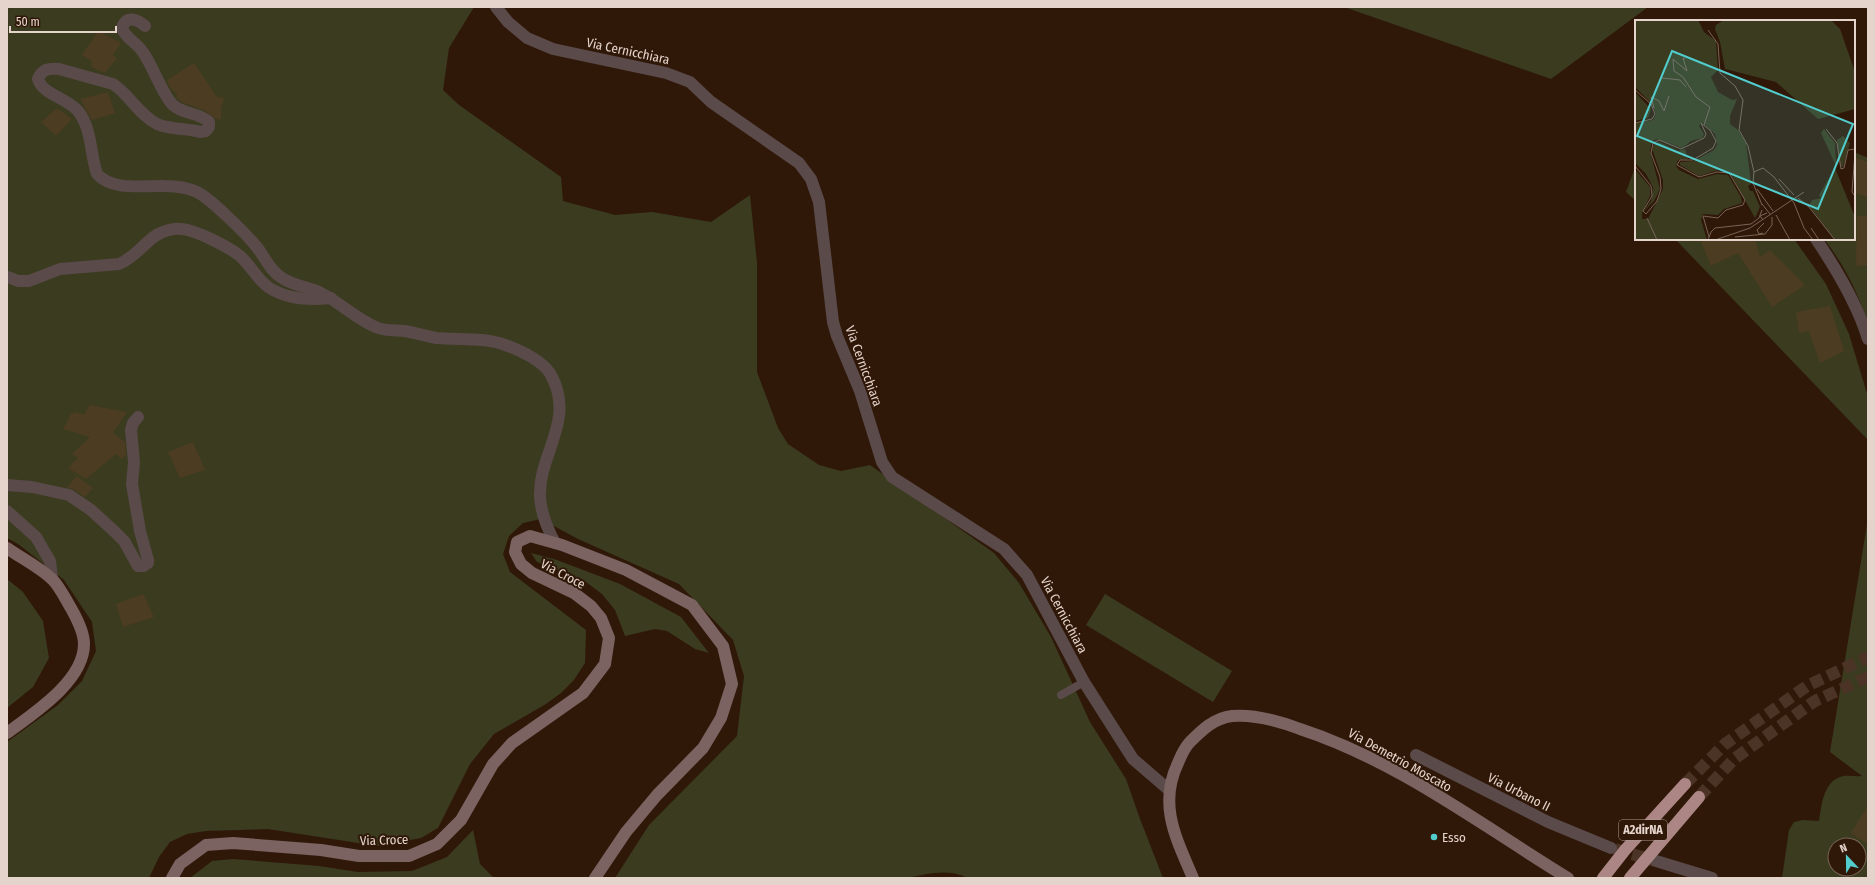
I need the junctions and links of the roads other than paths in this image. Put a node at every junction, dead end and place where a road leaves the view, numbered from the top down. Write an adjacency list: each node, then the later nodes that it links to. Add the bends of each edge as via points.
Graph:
1 (496, 7): 13 (street, Via Cernicchiara, via 526,38 553,49 666,73 690,82 711,102 799,164 812,179 819,202 833,322 845,359 860,391 882,462 892,477 1004,549 1027,574)
2 (145, 26): 5 (street, via 132,19 122,28 141,49 173,105 206,119 209,127 200,132 158,124 148,118 113,84 59,69 45,70 38,79 39,84 69,102 84,119 97,174 113,185 179,186 197,192 256,246 268,265 282,278)
3 (1817, 240): 6 (street, via 1836,268 1864,325)
4 (8, 277): 5 (street, via 18,281 29,281 60,269 119,264 127,261 161,232 182,229 229,248 274,291 296,298)
5 (332, 298): 10 (street, via 359,318 378,328 434,337 484,340 528,354 544,365 557,390 560,418 542,476 540,496 543,515)
6 (1868, 339)
7 (138, 417): 8 (street, via 131,430 134,462 132,484 148,560 145,566 138,566 124,541 91,510 68,495 32,487)
8 (7, 485)
9 (7, 511): 12 (street, via 36,537 50,561)
10 (555, 543): 22 (street, Via Croce, via 530,536 517,542 515,552 521,564 532,574 574,593 591,606 601,618 609,638 605,664 583,693 512,743 493,764 461,820 438,844 409,856 359,856 233,842 206,845 180,864); 23 (street, Via Croce, via 626,570 692,605 723,646 732,684 721,718 703,748 626,832)
11 (7, 548): 12 (street)
12 (52, 579): 15 (street, via 80,625 84,643 81,660 70,680 47,702)
13 (1084, 682): 14 (lane); 18 (street, Via Cernicchiara, via 1133,759)
14 (1060, 695)
15 (7, 733)
16 (1416, 755): 20 (street, Via Urbano II, via 1548,822)
17 (1685, 784): 26 (highway, A2dirNA, bridge)
18 (1168, 790): 24 (street, via 1168,808); 25 (street, Via Demetrio Moscato, via 1182,753 1203,728 1231,716 1264,718 1313,733 1363,753 1425,787)
19 (1699, 797): 27 (highway, A2dirNA, bridge)
20 (1611, 848)
21 (1656, 862): 28 (street)
22 (172, 878)
23 (595, 878)
24 (1193, 878)
25 (1568, 878)
26 (1603, 878)
27 (1630, 878)
28 (1712, 878)

